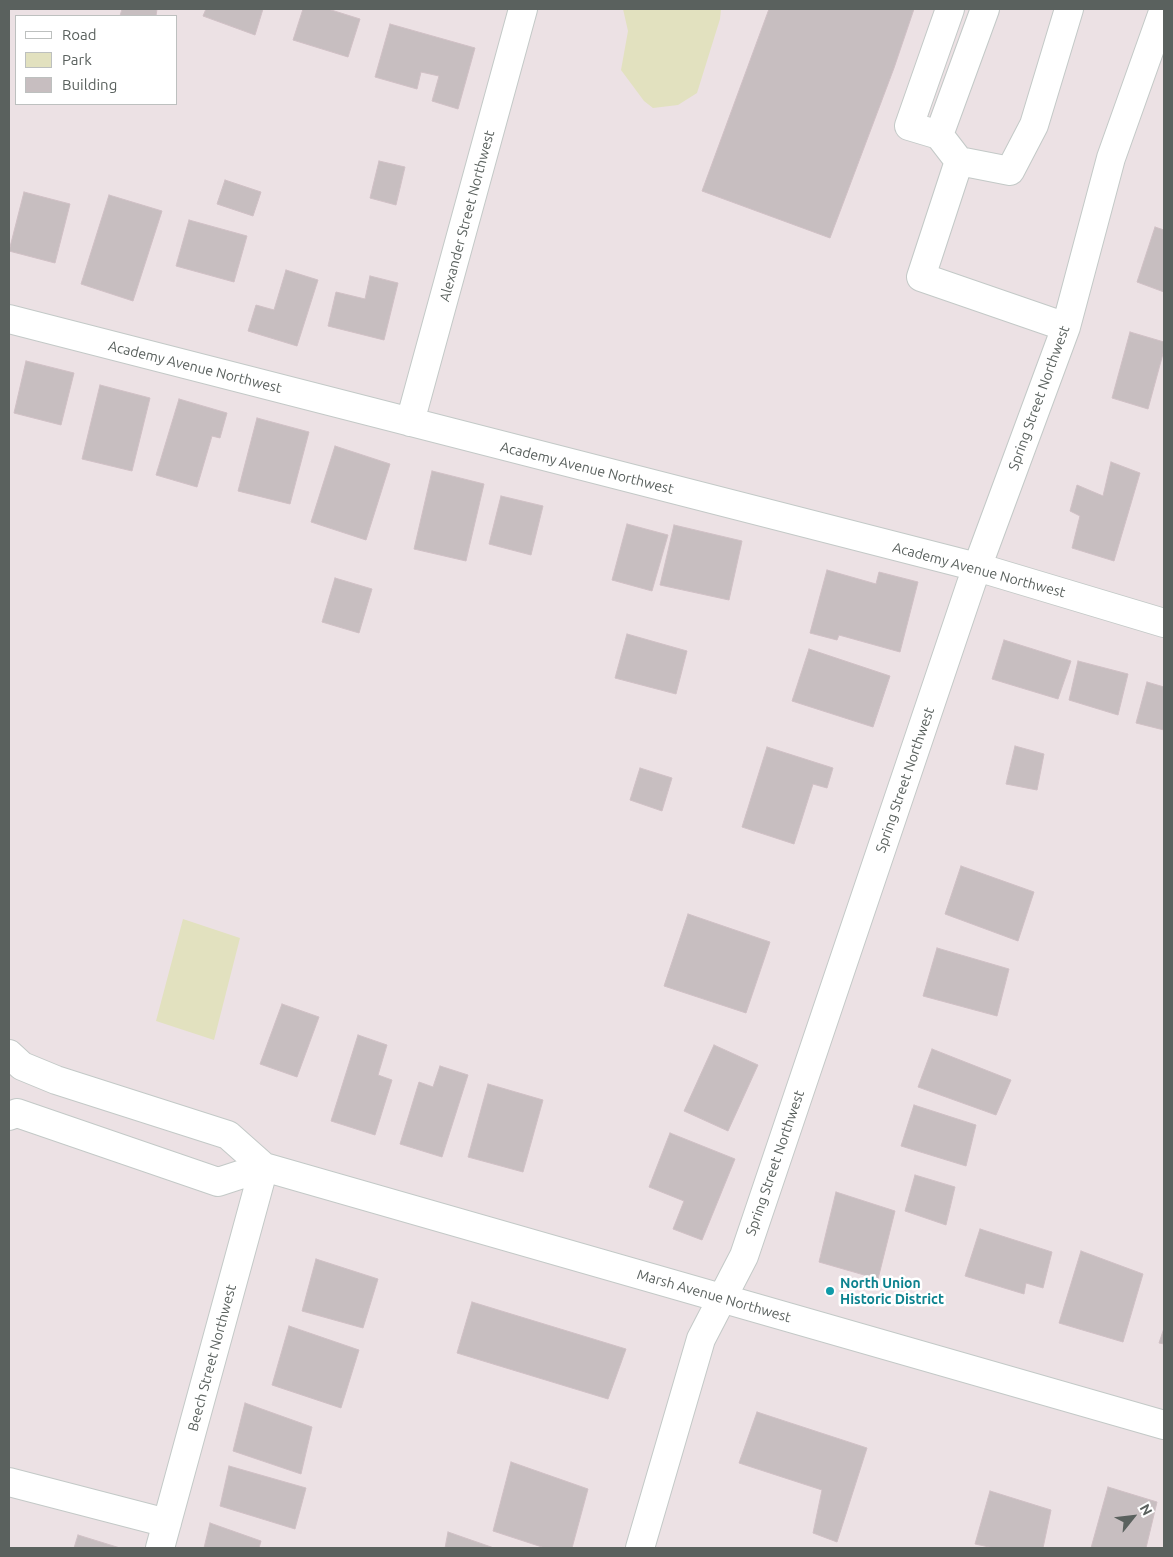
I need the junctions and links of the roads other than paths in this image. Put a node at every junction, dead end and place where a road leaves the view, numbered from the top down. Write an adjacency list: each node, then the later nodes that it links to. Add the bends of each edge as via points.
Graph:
1 (523, 9): 10 (street, Alexander Street Northwest)
2 (950, 9): 6 (street, via 909,126)
3 (985, 9): 6 (street)
4 (1069, 9): 7 (street, via 1034,125 1010,170)
5 (1164, 9): 9 (street, Spring Street Northwest, via 1111,158)
6 (939, 135): 7 (street)
7 (959, 161): 9 (street, via 921,277)
8 (9, 319): 10 (street, Academy Avenue Northwest)
9 (1066, 327): 11 (street, Spring Street Northwest)
10 (410, 422): 11 (street, Academy Avenue Northwest)
11 (977, 567): 12 (street, Academy Avenue Northwest); 18 (street, Spring Street Northwest, via 744,1256)
12 (1164, 623)
13 (9, 1054): 14 (street, via 22,1066)
14 (61, 1082): 16 (street); 17 (street, via 228,1135)
15 (9, 1116): 16 (street, via 17,1113)
16 (50, 1124): 17 (street, via 218,1182)
17 (264, 1167): 18 (street, Marsh Avenue Northwest); 21 (street, Beech Street Northwest)
18 (722, 1298): 19 (street, Marsh Avenue Northwest); 22 (street, Spring Street Northwest, via 701,1339)
19 (1164, 1426)
20 (9, 1482): 21 (street)
21 (163, 1535)
22 (640, 1548)

